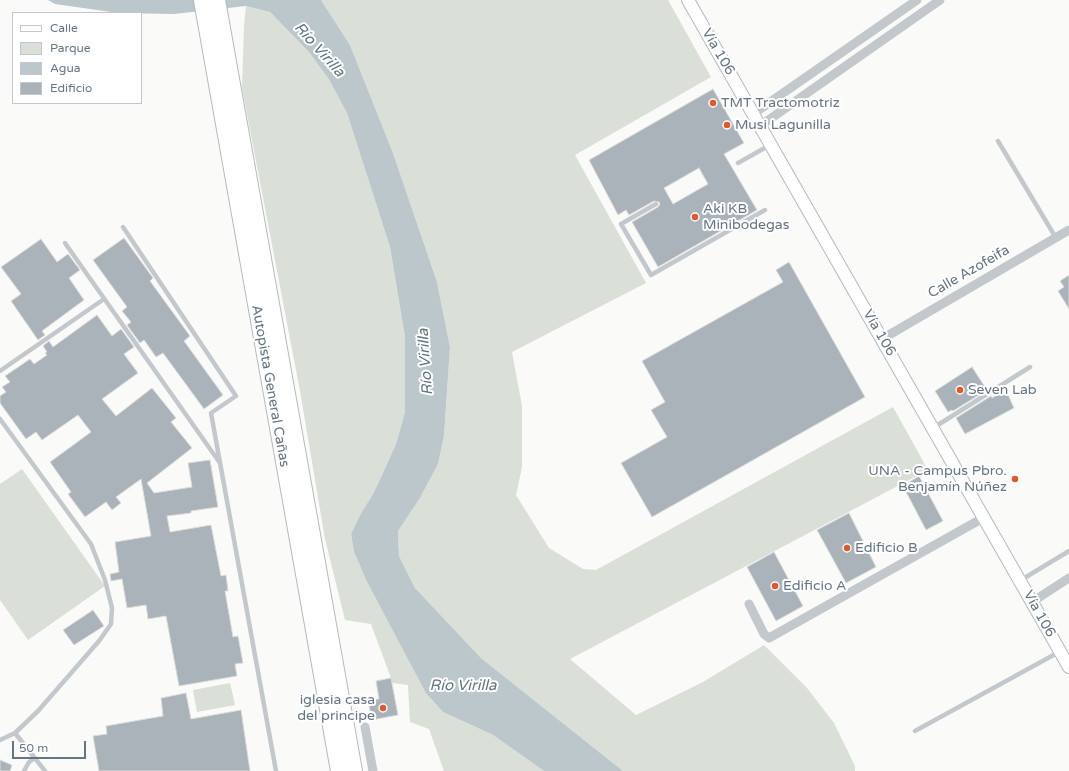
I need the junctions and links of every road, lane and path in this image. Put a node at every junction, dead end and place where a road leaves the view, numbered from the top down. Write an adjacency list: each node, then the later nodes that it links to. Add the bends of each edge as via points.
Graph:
1 (202, 0): 8 (highway, Autopista General Cañas)
2 (217, 0): 8 (highway, Autopista General Cañas)
3 (688, 0): 9 (main road, Vía 106)
4 (917, 0): 6 (street)
5 (936, 1): 7 (street)
6 (843, 51): 7 (street); 9 (street)
7 (850, 62): 10 (street)
8 (229, 109): 43 (highway, Autopista General Cañas); 44 (highway, Autopista General Cañas)
9 (753, 114): 10 (main road, Vía 106)
10 (760, 126): 12 (main road, Vía 106)
11 (998, 141): 18 (lane)
12 (770, 145): 13 (lane); 21 (main road, Vía 106)
13 (738, 163)
14 (656, 204): 15 (lane, via 621,224 651,275)
15 (765, 210)
16 (123, 227): 26 (lane, via 236,396 211,413)
17 (1069, 230): 18 (street, Calle Azofeifa)
18 (1056, 238): 21 (street, Calle Azofeifa)
19 (65, 243): 20 (lane)
20 (104, 299): 23 (lane); 26 (lane)
21 (882, 339): 25 (main road, Vía 106)
22 (1030, 367): 25 (lane)
23 (0, 371)
24 (0, 419): 37 (lane, via 91,544 105,580 112,608 111,624 99,641 38,711)
25 (933, 428): 27 (main road, Vía 106)
26 (221, 464): 42 (lane)
27 (983, 518): 30 (main road, Vía 106); 32 (street, via 769,638 764,634)
28 (1069, 552): 30 (lane)
29 (1069, 578): 31 (street)
30 (1020, 580): 31 (main road, Vía 106)
31 (1032, 602): 33 (main road, Vía 106)
32 (749, 604)
33 (1060, 651): 34 (main road, Vía 106); 36 (lane)
34 (1069, 667)
35 (366, 727): 45 (street)
36 (915, 731)
37 (15, 733): 38 (lane); 39 (lane)
38 (0, 740)
39 (35, 758): 40 (lane); 41 (lane)
40 (24, 771)
41 (45, 771)
42 (276, 771)
43 (339, 771)
44 (354, 771)
45 (373, 771)

